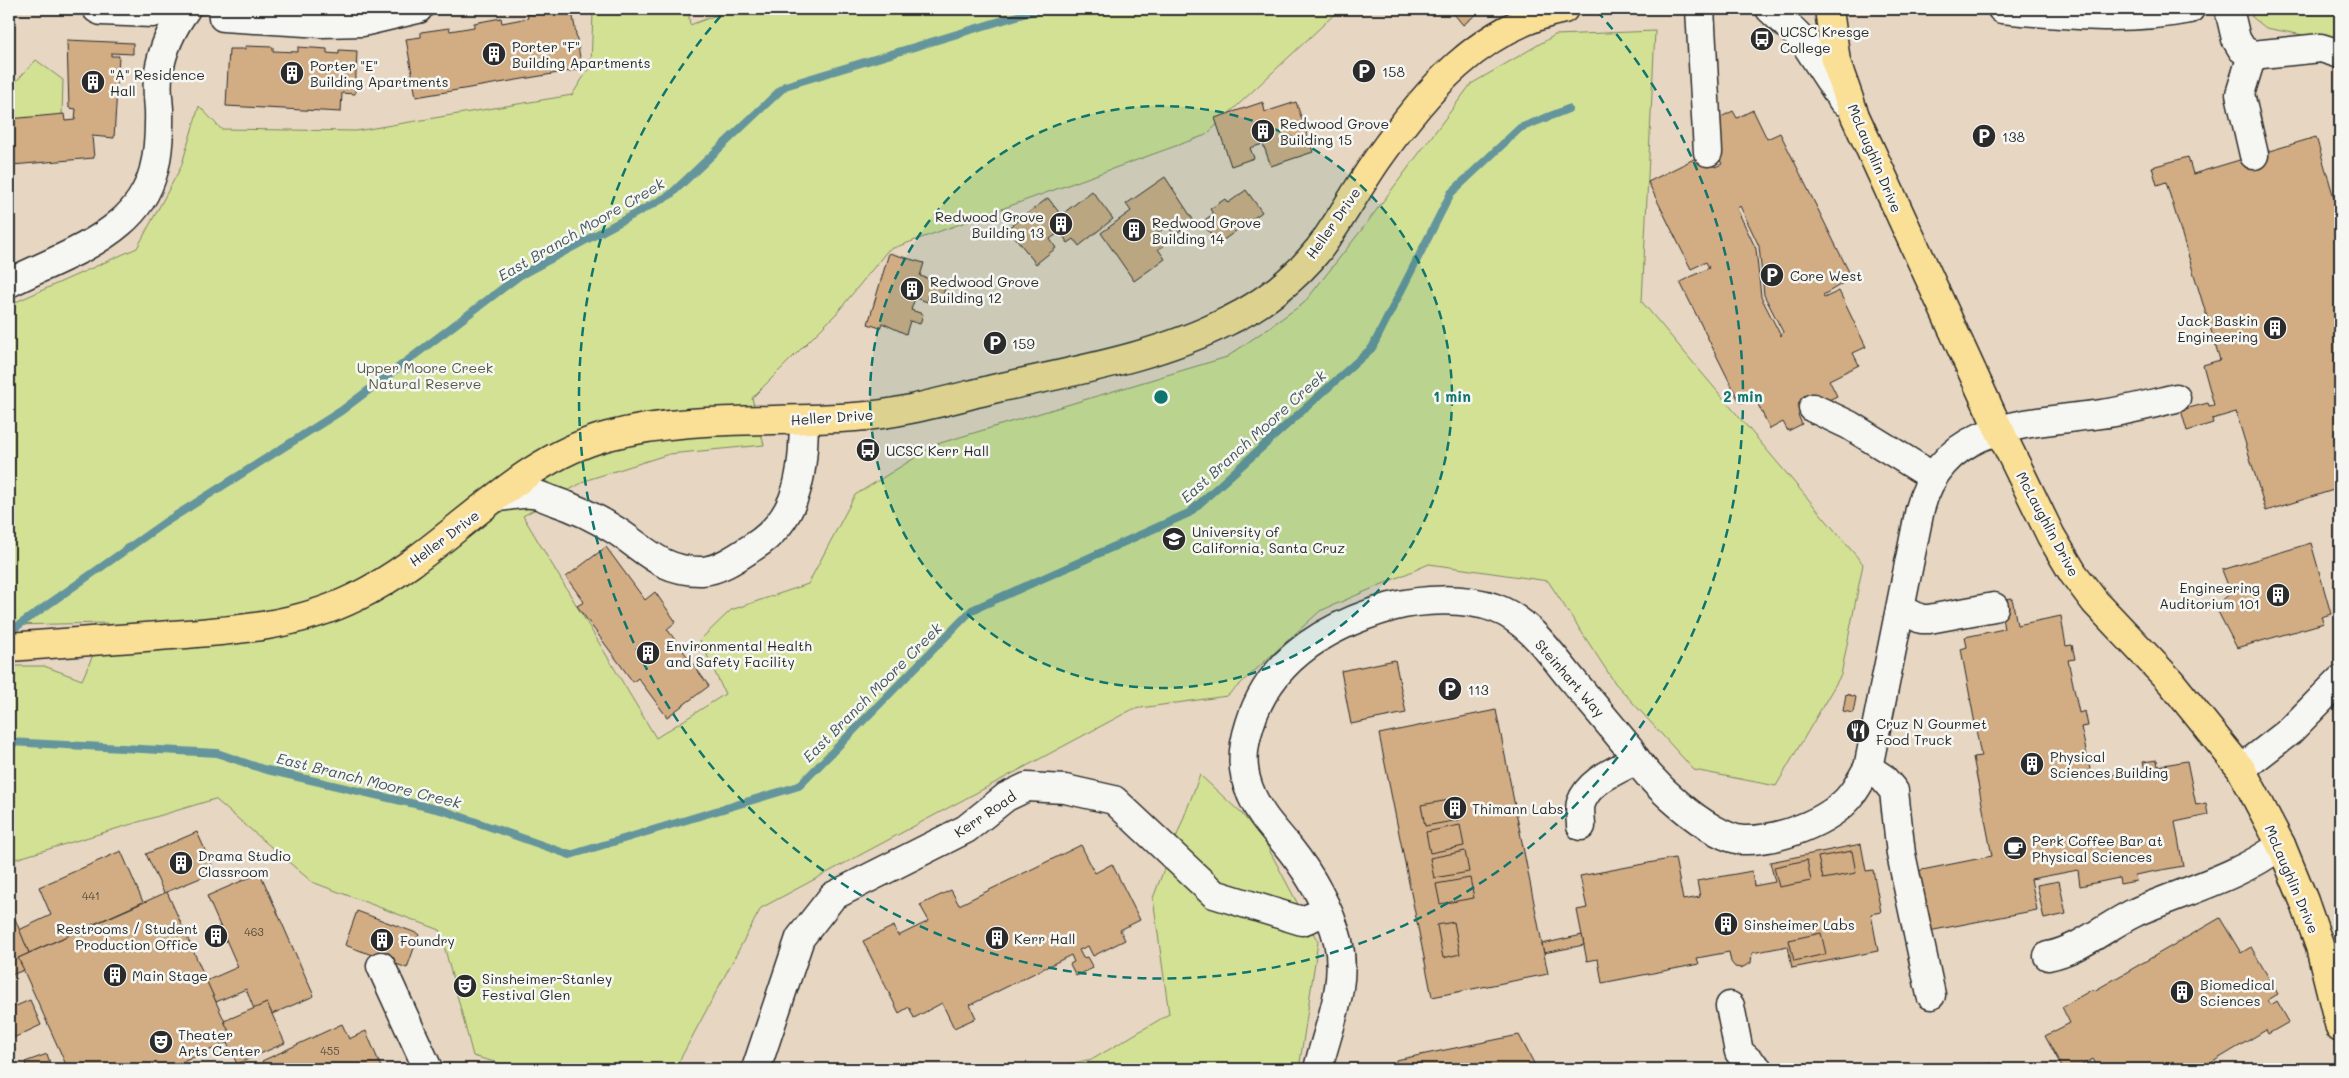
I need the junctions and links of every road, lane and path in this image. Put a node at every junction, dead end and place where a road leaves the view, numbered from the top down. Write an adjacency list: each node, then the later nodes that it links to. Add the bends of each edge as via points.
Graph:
1 (97, 9): 11 (street)
2 (186, 9): 18 (street, via 165,44 158,73 157,161 148,188 130,213 98,238)
3 (418, 9): 12 (street, via 363,22 322,23)
4 (1564, 9): 21 (main road, Heller Drive, via 1532,18 1498,34 1461,60 1407,118 1318,250 1292,278 1232,320 1169,347 1095,366 897,411)
5 (1700, 9): 16 (street)
6 (1770, 9): 15 (street, via 1802,40)
7 (1829, 9): 15 (main road, McLaughlin Drive, via 1836,62)
8 (2002, 9): 9 (street, via 2139,16)
9 (2190, 9)
10 (2229, 9): 14 (street, via 2236,39 2242,49)
11 (153, 13)
12 (223, 16)
13 (2340, 54): 14 (street, via 2321,48)
14 (2252, 55): 17 (street, via 2240,94)
15 (1855, 116): 22 (main road, McLaughlin Drive)
16 (1708, 152)
17 (2254, 155)
18 (9, 283)
19 (2176, 398): 22 (street, Steinhart Way, via 2108,413)
20 (1813, 408): 23 (street, via 1849,425)
21 (804, 420): 24 (main road, Heller Drive, via 671,424 606,436 558,457); 24 (street, via 800,478 786,517 759,544 730,562 704,571 659,562 615,530 575,508 533,494)
22 (1999, 429): 23 (street, Steinhart Way, via 1956,450); 31 (main road, McLaughlin Drive, via 2073,573 2095,602 2171,682)
23 (1932, 476): 26 (street, Steinhart Way, via 1920,508)
24 (498, 497): 27 (main road, Heller Drive, via 401,570 358,596 305,617 245,630)
25 (1994, 607): 26 (street, via 1929,619 1920,619)
26 (1901, 610): 30 (street, Steinhart Way)
27 (9, 647)
28 (2340, 680): 31 (street, via 2290,731)
29 (1636, 760): 30 (street, Steinhart Way, via 1664,791 1700,821 1742,840 1801,829 1835,810 1852,795); 32 (street, via 1588,788 1580,804); 34 (street, Steinhart Way, via 1538,639 1515,619 1495,608 1456,602 1399,605 1336,627 1284,663 1253,712 1243,748 1251,794 1265,820 1310,878)
30 (1868, 768): 37 (street, via 1894,791 1901,854)
31 (2241, 770): 33 (main road, McLaughlin Drive)
32 (1581, 826)
33 (2280, 845): 35 (street, via 2221,878 2134,913 2063,953); 39 (main road, McLaughlin Drive, via 2320,947)
34 (1327, 911): 41 (street, Kerr Road, via 1302,921 1214,894 1114,800 1065,789 1027,787 1006,797 966,829 833,896 800,938); 42 (street, Steinhart Way, via 1338,939 1340,984)
35 (2048, 956)
36 (381, 966): 40 (street)
37 (1931, 995)
38 (1730, 1006): 43 (street, via 1739,1052)
39 (2340, 1028)
40 (428, 1069)
41 (756, 1069)
42 (1318, 1069)
43 (1758, 1069)

